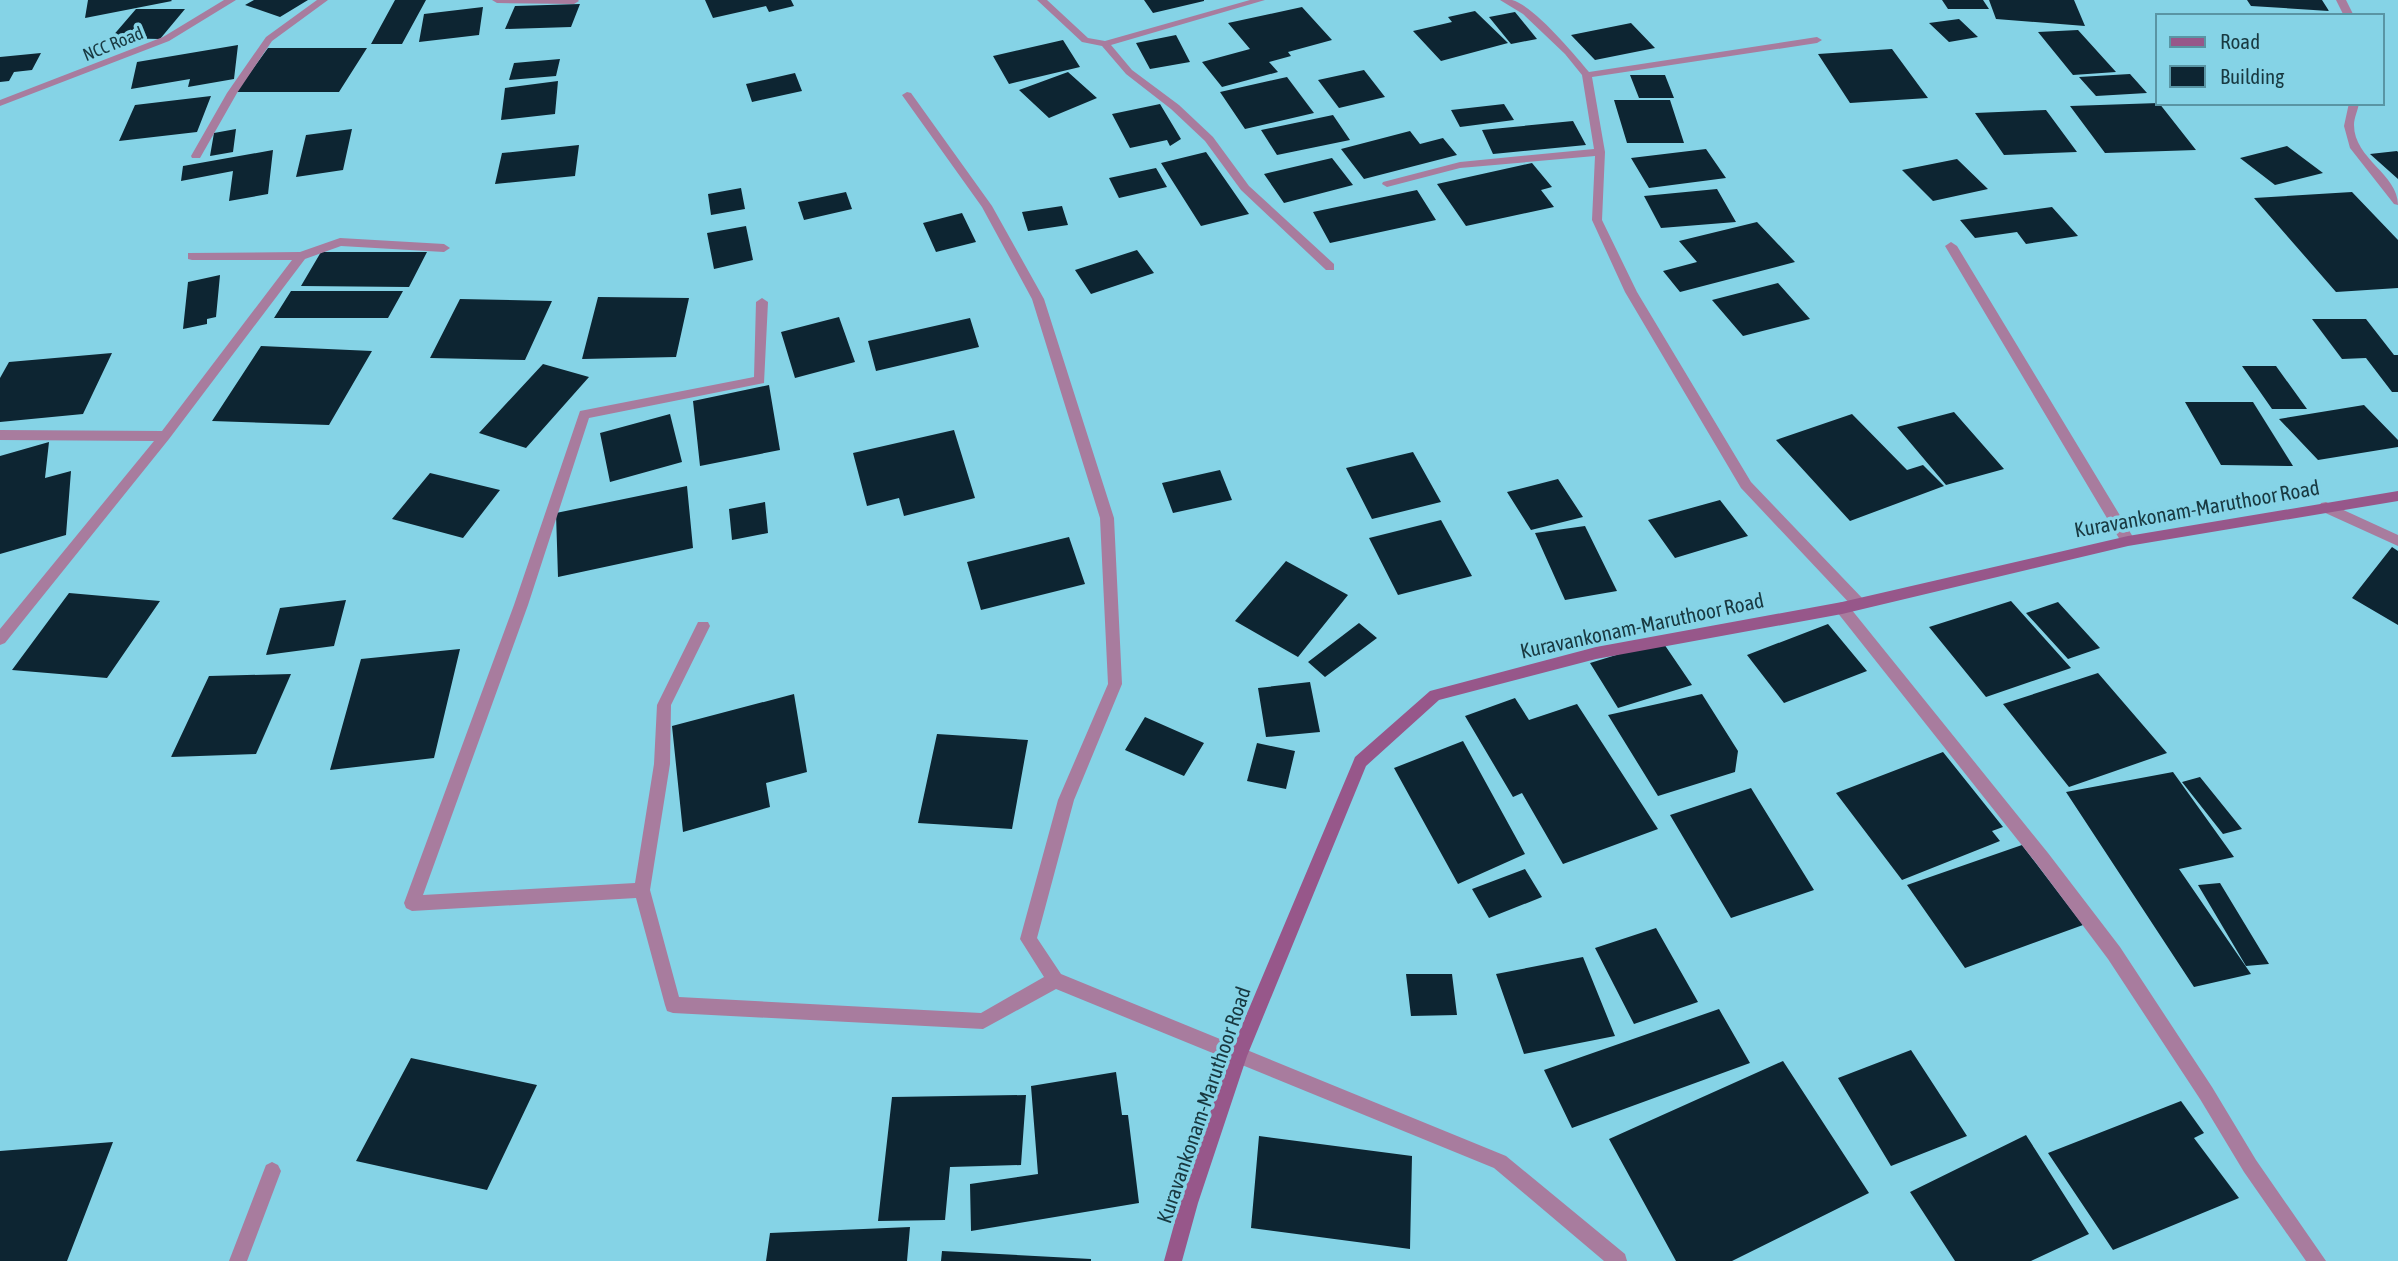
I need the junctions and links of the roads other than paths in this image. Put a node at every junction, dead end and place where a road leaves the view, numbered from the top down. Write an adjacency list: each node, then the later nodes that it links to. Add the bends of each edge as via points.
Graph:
1 (231, 0): 12 (street, NCC Road, via 166,39)
2 (323, 0): 15 (street, via 269,39)
3 (497, 0): 7 (street)
4 (1042, 0): 9 (street, via 1085,40)
5 (1260, 0): 9 (street)
6 (1505, 0): 10 (street, via 1526,12)
7 (574, 1)
8 (1817, 40): 10 (street)
9 (1105, 44): 22 (street, via 1129,72 1209,139 1245,188)
10 (1587, 75): 14 (street)
11 (907, 95): 35 (street, via 987,206 1038,299 1107,518 1115,684 1066,800 1028,939)
12 (0, 103)
13 (2354, 105): 17 (street, via 2348,127 2356,148)
14 (1600, 152): 16 (street, via 1460,165); 30 (street, via 1597,220 1631,292 1746,485)
15 (196, 156)
16 (1387, 184)
17 (2398, 202)
18 (1951, 246): 28 (street)
19 (444, 248): 21 (street, via 340,242)
20 (192, 256): 21 (street)
21 (301, 256): 25 (street)
22 (1330, 267)
23 (762, 302): 34 (street, via 760,380 584,414 521,605 412,903)
24 (0, 435): 25 (street)
25 (165, 436): 33 (street)
26 (2398, 496): 27 (main road, Kuravankonam-Maruthoor Road)
27 (2326, 507): 28 (main road, Kuravankonam-Maruthoor Road); 29 (street)
28 (2128, 541): 30 (main road, Kuravankonam-Maruthoor Road)
29 (2398, 541)
30 (1859, 604): 31 (main road, Kuravankonam-Maruthoor Road)
31 (1842, 608): 36 (main road, Kuravankonam-Maruthoor Road, via 1596,653 1436,695 1360,762); 41 (street, via 2114,953 2250,1167)
32 (703, 626): 34 (street, via 664,705 662,764)
33 (0, 639)
34 (642, 890): 35 (street, via 673,1005 983,1021)
35 (1055, 980): 36 (street)
36 (1238, 1056): 39 (main road, Kuravankonam-Maruthoor Road); 40 (street, via 1500,1162)
37 (272, 1171): 38 (street)
38 (238, 1261)
39 (1173, 1261)
40 (1618, 1261)
41 (2317, 1261)

